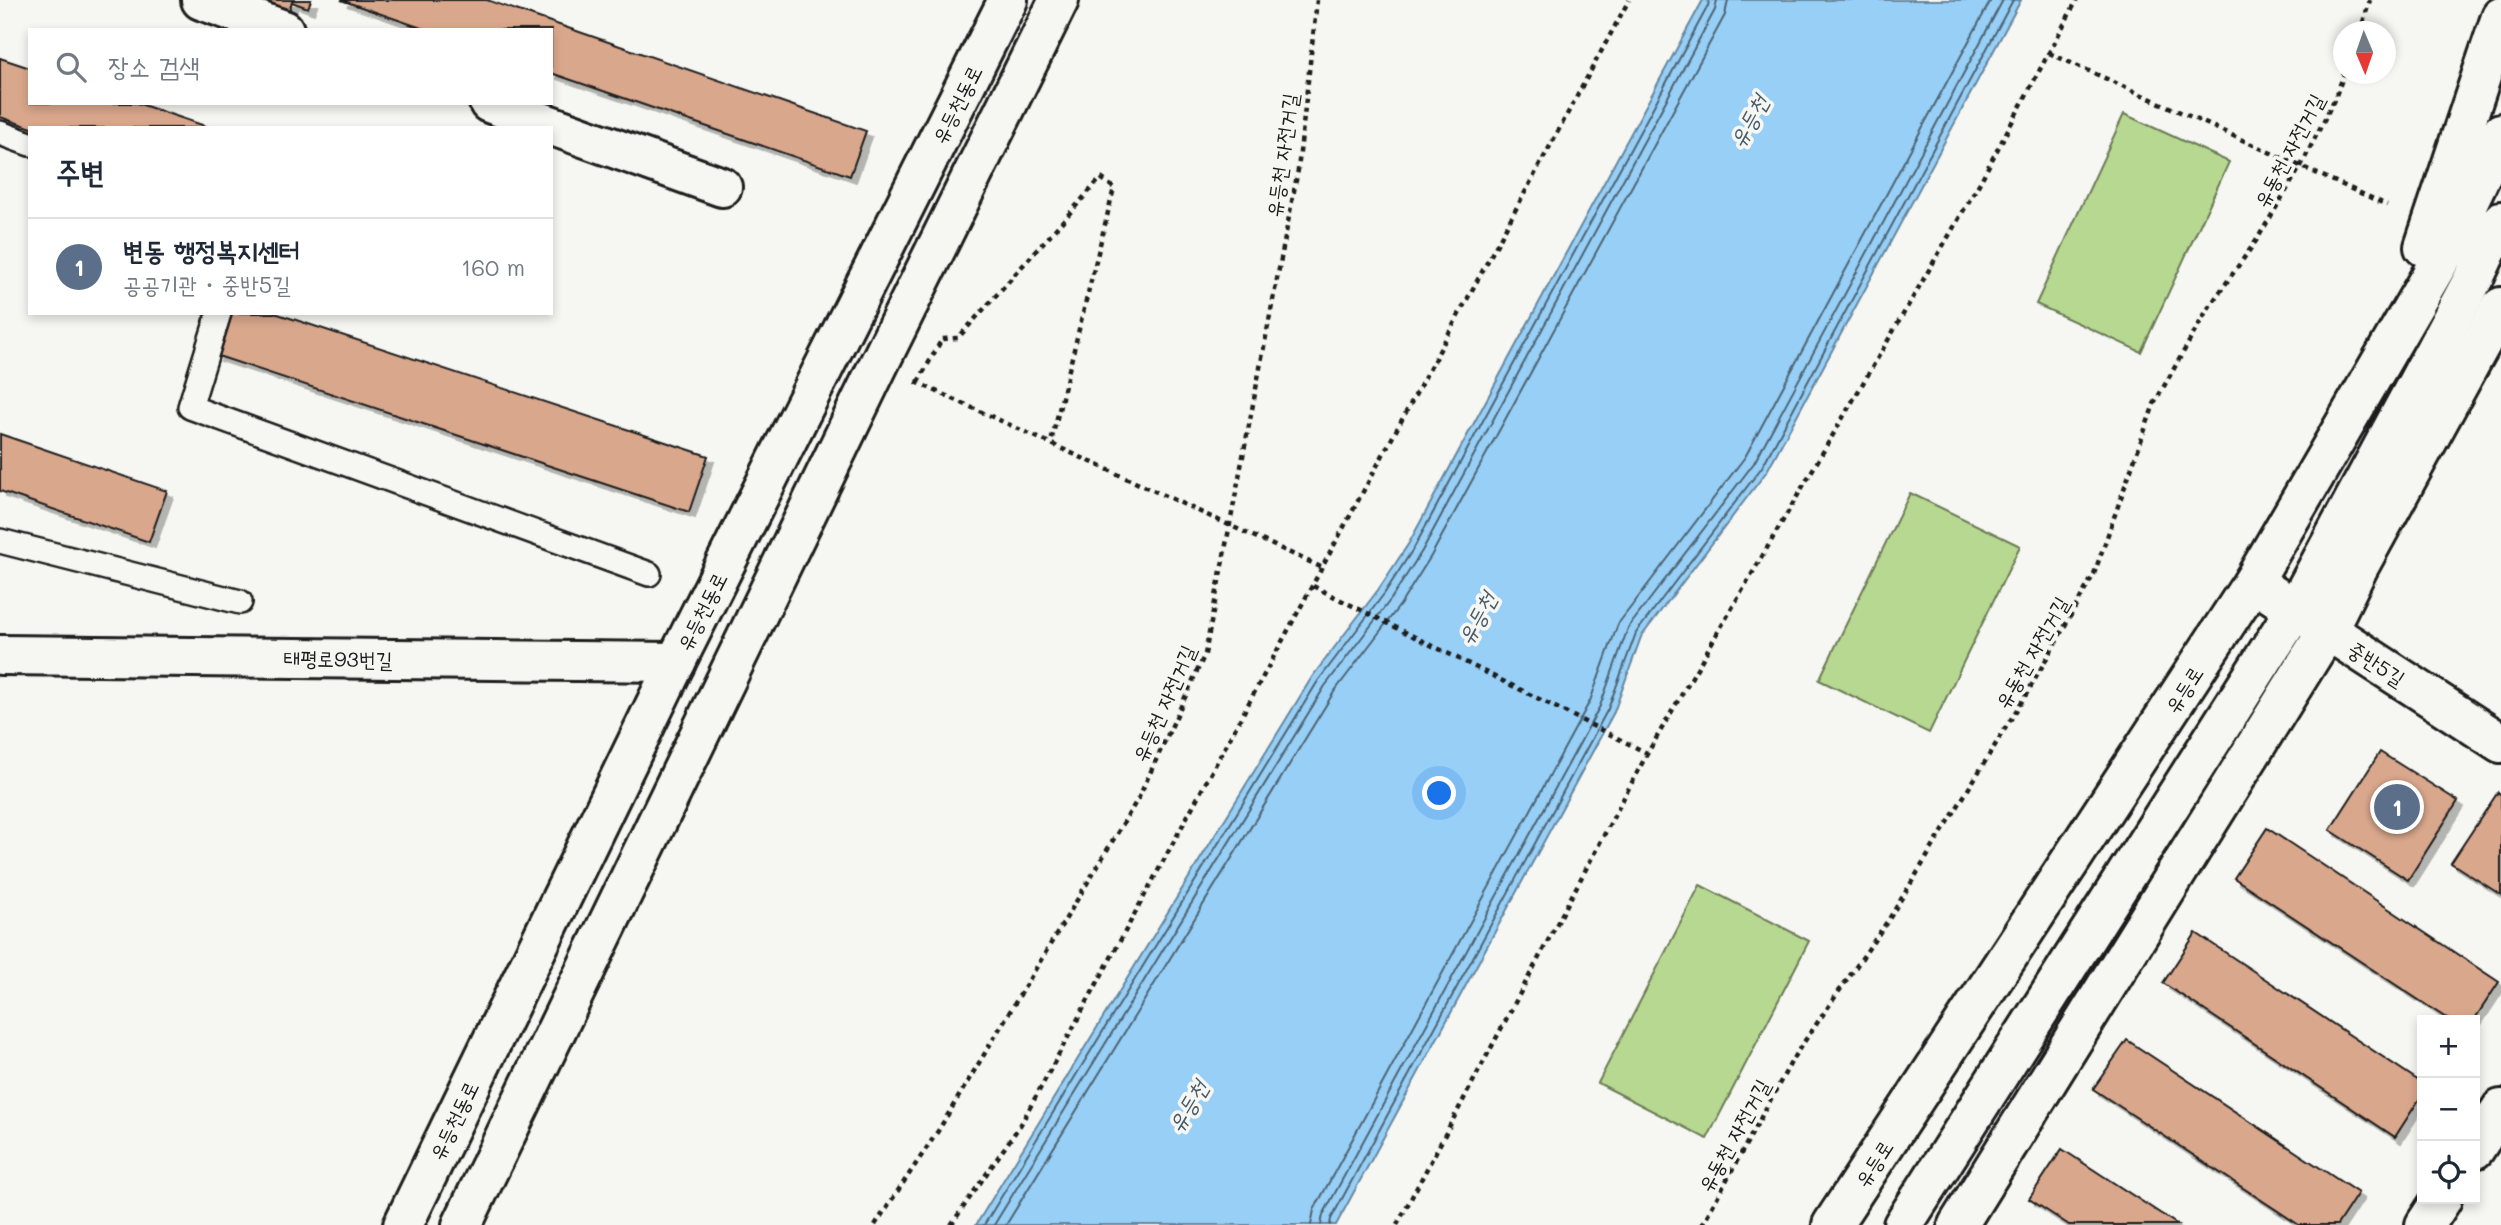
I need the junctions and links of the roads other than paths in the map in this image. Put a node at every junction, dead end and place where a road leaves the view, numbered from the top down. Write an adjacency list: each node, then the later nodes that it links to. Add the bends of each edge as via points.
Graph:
1 (201, 0): 5 (main road)
2 (1008, 0): 24 (main road, 유등천동로)
3 (1059, 0): 30 (main road)
4 (2501, 17): 14 (main road, via 2423,250)
5 (278, 28)
6 (495, 105): 8 (main road)
7 (553, 126): 12 (main road)
8 (553, 126)
9 (0, 133): 11 (lane)
10 (2501, 133): 14 (main road, 유등로)
11 (28, 143)
12 (722, 187)
13 (2501, 221): 21 (main road)
14 (2416, 303): 19 (main road, 유등로)
15 (218, 315): 18 (lane, via 190,407)
16 (2498, 320): 22 (main road)
17 (0, 541): 20 (lane)
18 (649, 574)
19 (2253, 582): 21 (main road, 중반5길); 31 (main road, 유등로)
20 (240, 602)
21 (2296, 608): 22 (main road, 중반5길); 32 (main road)
22 (2327, 631): 25 (main road, 중반5길); 33 (main road)
23 (0, 654): 24 (main road, 태평로93번길)
24 (676, 662): 29 (main road, 유등천동로)
25 (2501, 743)
26 (2501, 1108): 27 (main road)
27 (2480, 1141)
28 (2439, 1204): 34 (main road)
29 (402, 1225)
30 (462, 1225)
31 (1832, 1225)
32 (1903, 1225)
33 (1958, 1225)
34 (2425, 1225)

